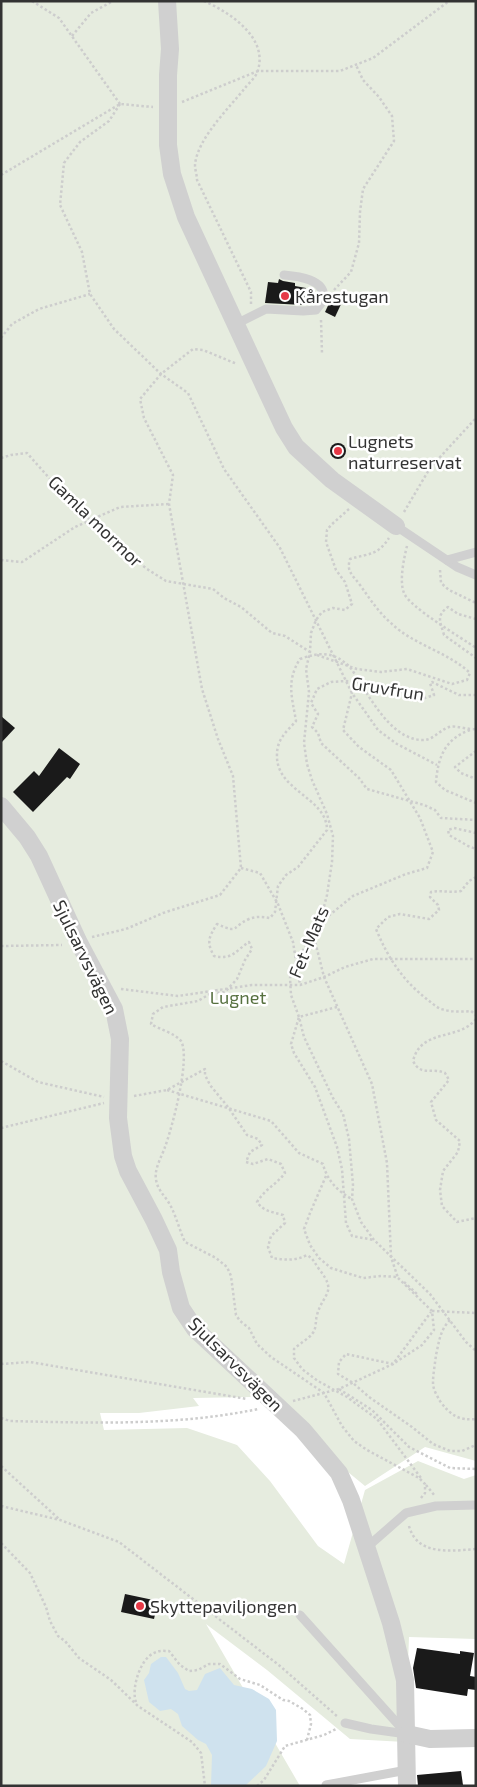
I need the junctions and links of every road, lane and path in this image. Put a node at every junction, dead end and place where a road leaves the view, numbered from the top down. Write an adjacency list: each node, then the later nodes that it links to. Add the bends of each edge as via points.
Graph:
1 (32, 1): 6 (path, via 59,18)
2 (113, 1): 6 (path, via 91,13)
3 (167, 1): 10 (street, via 170,49)
4 (204, 1): 8 (path, via 223,9 250,32 260,55)
5 (449, 1): 7 (path, via 373,58)
6 (72, 36): 9 (path)
7 (356, 64): 8 (path, via 340,71); 13 (path, via 363,80 392,116 394,141 363,189 359,243 351,272)
8 (258, 72): 10 (path); 16 (path, via 199,148 195,165 197,180 251,292)
9 (120, 104): 10 (path); 11 (path); 14 (path, via 109,121 80,142 64,163 60,205 82,252)
10 (168, 108): 16 (street, via 168,145 181,204)
11 (1, 175)
12 (284, 275): 16 (lane, via 306,277 317,284 323,300 316,310 266,309)
13 (333, 290)
14 (90, 294): 17 (path, via 39,310 12,324); 19 (path, via 114,329)
15 (321, 313): 18 (path)
16 (243, 320): 20 (street)
17 (1, 338)
18 (322, 353)
19 (162, 374): 20 (path, via 193,349 204,350); 24 (path, via 140,399 144,418 173,475); 34 (path, via 188,393 224,469 280,548)
20 (259, 374): 23 (street, via 296,447)
21 (476, 418): 26 (path, via 430,468 403,515)
22 (1, 458): 25 (path, Gamla mormor, via 27,453)
23 (363, 503): 26 (street); 34 (path, via 349,510 327,530 326,542 352,604 346,610 333,608 322,612)
24 (169, 504): 25 (path, via 120,507); 31 (path)
25 (91, 521): 28 (path, via 22,562); 31 (path, Gamla mormor, via 106,535 123,544 147,569 166,581)
26 (403, 530): 29 (lane); 35 (path, via 404,594); 42 (path, Gamla mormor, via 381,549 350,558 348,566 352,575 392,625 470,673 467,680 452,684 407,669 380,672)
27 (476, 552): 29 (lane)
28 (1, 560)
29 (447, 560): 30 (lane); 32 (path, via 440,570 441,583)
30 (476, 575)
31 (183, 585): 37 (path, Gamla mormor, via 213,589 272,633 285,636); 58 (path, via 202,689 233,776)
32 (476, 603)
33 (476, 619): 35 (path, via 448,607 442,612)
34 (316, 620): 37 (path, Fet-Mats, via 311,633); 39 (path)
35 (441, 624): 36 (path); 40 (path, via 444,635)
36 (476, 648)
37 (310, 654): 38 (path, Gamla mormor); 60 (path, via 300,659 290,679 296,721 282,737 276,757 283,777 319,809 327,822 326,830 298,867 278,886); 61 (path, Fet-Mats, via 306,669 309,692 304,743 312,780 334,836 327,895)
38 (315, 654): 39 (path); 41 (path, Gamla mormor)
39 (333, 655): 41 (path); 42 (path)
40 (476, 658)
41 (337, 663): 42 (path, Gamla mormor); 43 (path)
42 (350, 667): 44 (path)
43 (346, 681): 44 (path, Gruvfrun); 45 (path); 52 (path, Gruvfrun, via 331,682 317,690 311,703 318,714 312,727 321,742 367,789)
44 (361, 683): 46 (path, Gruvfrun, via 425,698 434,695 432,682 460,695); 48 (path, via 385,719 413,738 434,737 449,727)
45 (352, 693): 50 (path, via 378,730); 52 (path, via 343,730 359,747 392,770)
46 (476, 695)
47 (476, 728): 48 (path)
48 (471, 730): 50 (path, via 447,744)
49 (476, 751): 51 (path, via 454,767)
50 (437, 765): 53 (path, via 436,782 445,790)
51 (476, 779)
52 (408, 799): 55 (path, Gruvfrun, via 435,810 441,818); 61 (path, via 420,818 433,852 427,868 353,896)
53 (476, 803)
54 (1, 806): 63 (street, Sjulsarvsvägen, via 39,856)
55 (476, 820)
56 (476, 833): 57 (path, via 454,828 448,830 449,835)
57 (476, 849)
58 (241, 868): 60 (path, via 260,873); 63 (path, via 220,895 126,929)
59 (476, 877): 67 (path, via 461,891 431,892 430,897 439,910 429,919 400,914 388,917 376,930)
60 (276, 901): 68 (path, via 293,942); 73 (path, via 275,912 270,918 255,917 230,930 216,924 210,935 214,956 226,958 249,942 252,949)
61 (320, 922): 62 (path, Fet-Mats)
62 (312, 933): 68 (path, Fet-Mats); 69 (path)
63 (78, 941): 72 (street, Sjulsarvsvägen)
64 (2, 946): 65 (path)
65 (60, 946)
66 (476, 959): 67 (path)
67 (390, 960): 69 (path, via 373,959); 75 (path, via 403,978 440,1008 471,1011)
68 (296, 962): 70 (path, Fet-Mats); 71 (path)
69 (324, 977): 71 (path); 74 (path)
70 (289, 985): 71 (path); 73 (path); 76 (path, Fet-Mats)
71 (300, 985)
72 (104, 987): 73 (path, via 178,996); 82 (street, Sjulsarvsvägen, via 118,1024)
73 (231, 988): 79 (path, via 213,992 198,1001 163,1007 153,1014 152,1024 180,1040 183,1048)
74 (337, 1007): 76 (path); 90 (path, via 372,1084 387,1163)
75 (476, 1015)
76 (299, 1017): 86 (path, via 291,1044 316,1087 328,1119 342,1169); 87 (path, Fet-Mats, via 304,1037 343,1114 349,1139)
77 (476, 1019): 88 (path, via 459,1032 430,1039 415,1052 412,1061 416,1068 438,1070 449,1080 431,1102 436,1120 460,1141 458,1152 443,1170 442,1206 457,1222)
78 (1, 1060): 82 (path, via 38,1082)
79 (181, 1082): 80 (path); 81 (path); 83 (path, via 205,1068 210,1084)
80 (167, 1090): 81 (path); 82 (path)
81 (180, 1093): 83 (path); 102 (path, via 155,1178 160,1191 185,1242 227,1267 236,1315 257,1344)
82 (118, 1100): 84 (path); 104 (street, Sjulsarvsvägen, via 123,1156 168,1250 181,1308 196,1329)
83 (228, 1107): 85 (path, via 271,1120 299,1153 323,1164); 101 (path, via 247,1135 258,1139 262,1145 250,1152 246,1162 253,1164 268,1159 281,1164 285,1173 257,1202 260,1207 283,1215 285,1223 271,1236 268,1247 272,1258 300,1259 307,1255 314,1259 327,1279 329,1289 319,1308 316,1326 312,1334 294,1349 294,1358 318,1382)
84 (1, 1128)
85 (326, 1176): 86 (path); 91 (path, via 304,1229 319,1258 331,1268 364,1278)
86 (343, 1194): 87 (path); 89 (path, via 346,1223 352,1236)
87 (352, 1199): 89 (path, Fet-Mats, via 361,1222)
88 (476, 1218)
89 (374, 1240): 90 (path, Fet-Mats)
90 (392, 1257): 91 (path); 93 (path, Fet-Mats)
91 (397, 1277): 92 (path, via 410,1286)
92 (432, 1311): 93 (path); 98 (path); 98 (path, via 434,1330 422,1345)
93 (444, 1312): 94 (path); 95 (path, Fet-Mats)
94 (476, 1313)
95 (450, 1320): 96 (path, Fet-Mats); 106 (path, via 443,1327 439,1340 433,1385 454,1416)
96 (476, 1352)
97 (1, 1364): 103 (path, via 30,1362)
98 (393, 1364): 99 (path); 99 (path, via 346,1354 339,1362 338,1374)
99 (353, 1383): 100 (path); 107 (path, via 433,1444 450,1451)
100 (339, 1389): 101 (path); 109 (path, via 372,1410 409,1447 450,1468)
101 (334, 1390): 102 (path); 110 (path, via 377,1419 433,1494)
102 (324, 1393): 104 (path); 113 (path, via 354,1441 425,1484 425,1493)
103 (248, 1400)
104 (276, 1405): 105 (path, via 225,1416 139,1423 10,1421); 116 (street, Sjulsarvsvägen, via 303,1430 339,1474)
105 (1, 1418)
106 (476, 1419)
107 (476, 1446)
108 (1, 1466): 114 (path)
109 (476, 1469)
110 (441, 1500)
111 (476, 1505): 113 (lane, via 436,1506)
112 (1, 1506): 114 (path)
113 (408, 1512): 116 (lane); 117 (path, via 410,1530 427,1548)
114 (60, 1520): 120 (path, via 119,1542 280,1666)
115 (1, 1543): 119 (path, via 30,1573 58,1636 79,1658 111,1680)
116 (366, 1548): 121 (street, Sjulsarvsvägen, via 406,1680)
117 (476, 1549)
118 (300, 1615): 121 (lane)
119 (136, 1703): 123 (path, via 133,1695 144,1661 152,1653 169,1651 189,1671 220,1664 240,1679 260,1685 303,1709 310,1716); 126 (path, via 192,1742 201,1753)
120 (345, 1723): 121 (lane); 123 (path, via 340,1728)
121 (407, 1734): 122 (street, via 430,1739); 124 (street, Sjulsarvsvägen)
122 (476, 1738)
123 (307, 1740): 127 (path, via 285,1746)
124 (407, 1778): 125 (lane)
125 (326, 1784)
126 (205, 1786)
127 (258, 1786)

